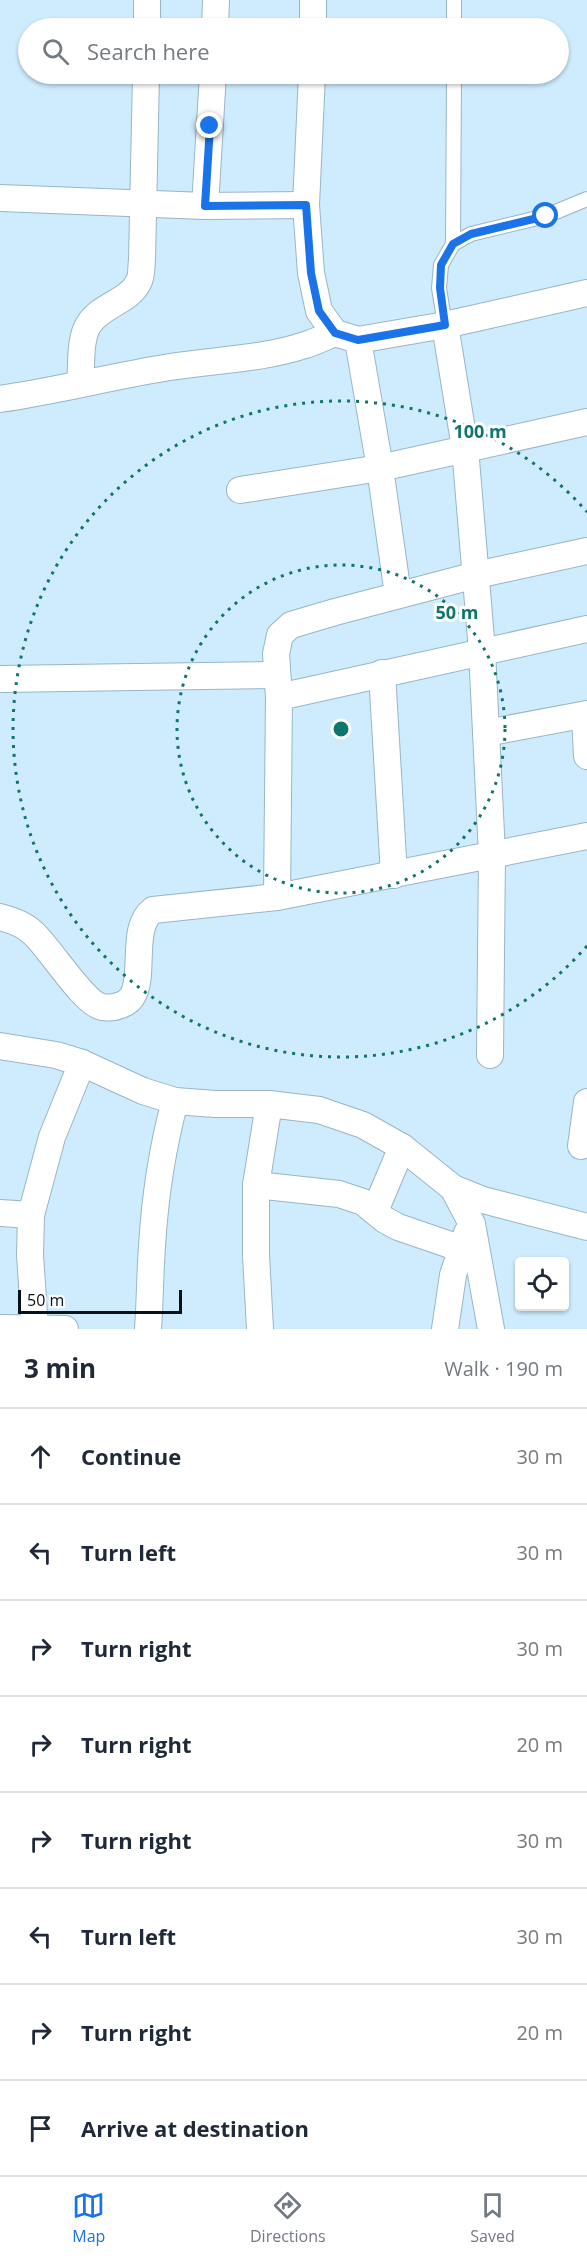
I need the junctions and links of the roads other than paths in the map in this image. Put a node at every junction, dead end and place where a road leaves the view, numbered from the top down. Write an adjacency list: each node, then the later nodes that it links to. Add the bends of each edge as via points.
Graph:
1 (147, 0): 5 (street)
2 (216, 0): 6 (street)
3 (313, 0): 7 (street)
4 (454, 0): 8 (lane)
5 (147, 18)
6 (215, 18)
7 (313, 18)
8 (454, 18)
9 (146, 84): 15 (street)
10 (212, 84): 17 (street)
11 (312, 84): 16 (street)
12 (454, 84): 18 (lane)
13 (0, 198): 15 (street)
14 (587, 199): 18 (lane, via 546,216 471,234)
15 (144, 203): 17 (street); 22 (street, via 139,282 130,293 98,312 88,325)
16 (306, 205): 17 (street); 21 (street, via 311,273 319,311)
17 (205, 206)
18 (453, 244): 20 (lane, via 441,265)
19 (587, 293): 20 (street)
20 (445, 325): 21 (street); 25 (street)
21 (346, 336): 22 (street, via 264,354); 26 (street)
22 (80, 383): 23 (street)
23 (0, 399)
24 (587, 422): 25 (street)
25 (465, 448): 26 (street); 29 (street)
26 (380, 468): 27 (street); 30 (street)
27 (240, 490)
28 (587, 551): 29 (street)
29 (476, 575): 30 (street); 32 (street)
30 (398, 595): 35 (street, via 291,626 280,635 276,654)
31 (587, 629): 32 (street)
32 (482, 651): 33 (street); 37 (street)
33 (382, 673): 35 (street); 41 (street)
34 (1, 679): 35 (street)
35 (278, 686): 42 (street)
36 (586, 714): 37 (street); 38 (street)
37 (486, 733): 40 (street)
38 (587, 756)
39 (587, 836): 40 (street)
40 (492, 854): 41 (street); 45 (street)
41 (394, 875): 42 (street)
42 (277, 897): 43 (street, via 153,910 142,926 134,993 128,1002 116,1007 101,1007 88,998 33,932 14,920)
43 (0, 917)
44 (0, 1046): 46 (street, via 56,1055)
45 (490, 1055)
46 (82, 1064): 47 (street); 56 (street, via 52,1137)
47 (175, 1101): 49 (street); 63 (street, via 158,1180)
48 (587, 1102): 50 (street)
49 (269, 1104): 51 (street, via 319,1110 363,1125); 52 (street)
50 (580, 1146)
51 (402, 1147): 53 (street); 54 (street)
52 (256, 1185): 54 (street, via 339,1194 363,1202); 64 (street)
53 (453, 1188): 57 (street); 58 (street, via 483,1200)
54 (375, 1211): 59 (street, via 398,1227)
55 (0, 1213): 56 (street)
56 (31, 1215): 61 (street)
57 (471, 1221): 59 (street); 66 (street)
58 (587, 1227)
59 (462, 1249): 65 (street, via 453,1275)
60 (0, 1328): 61 (street)
61 (35, 1328): 62 (street)
62 (65, 1329)
63 (148, 1329)
64 (261, 1329)
65 (445, 1329)
66 (491, 1329)

